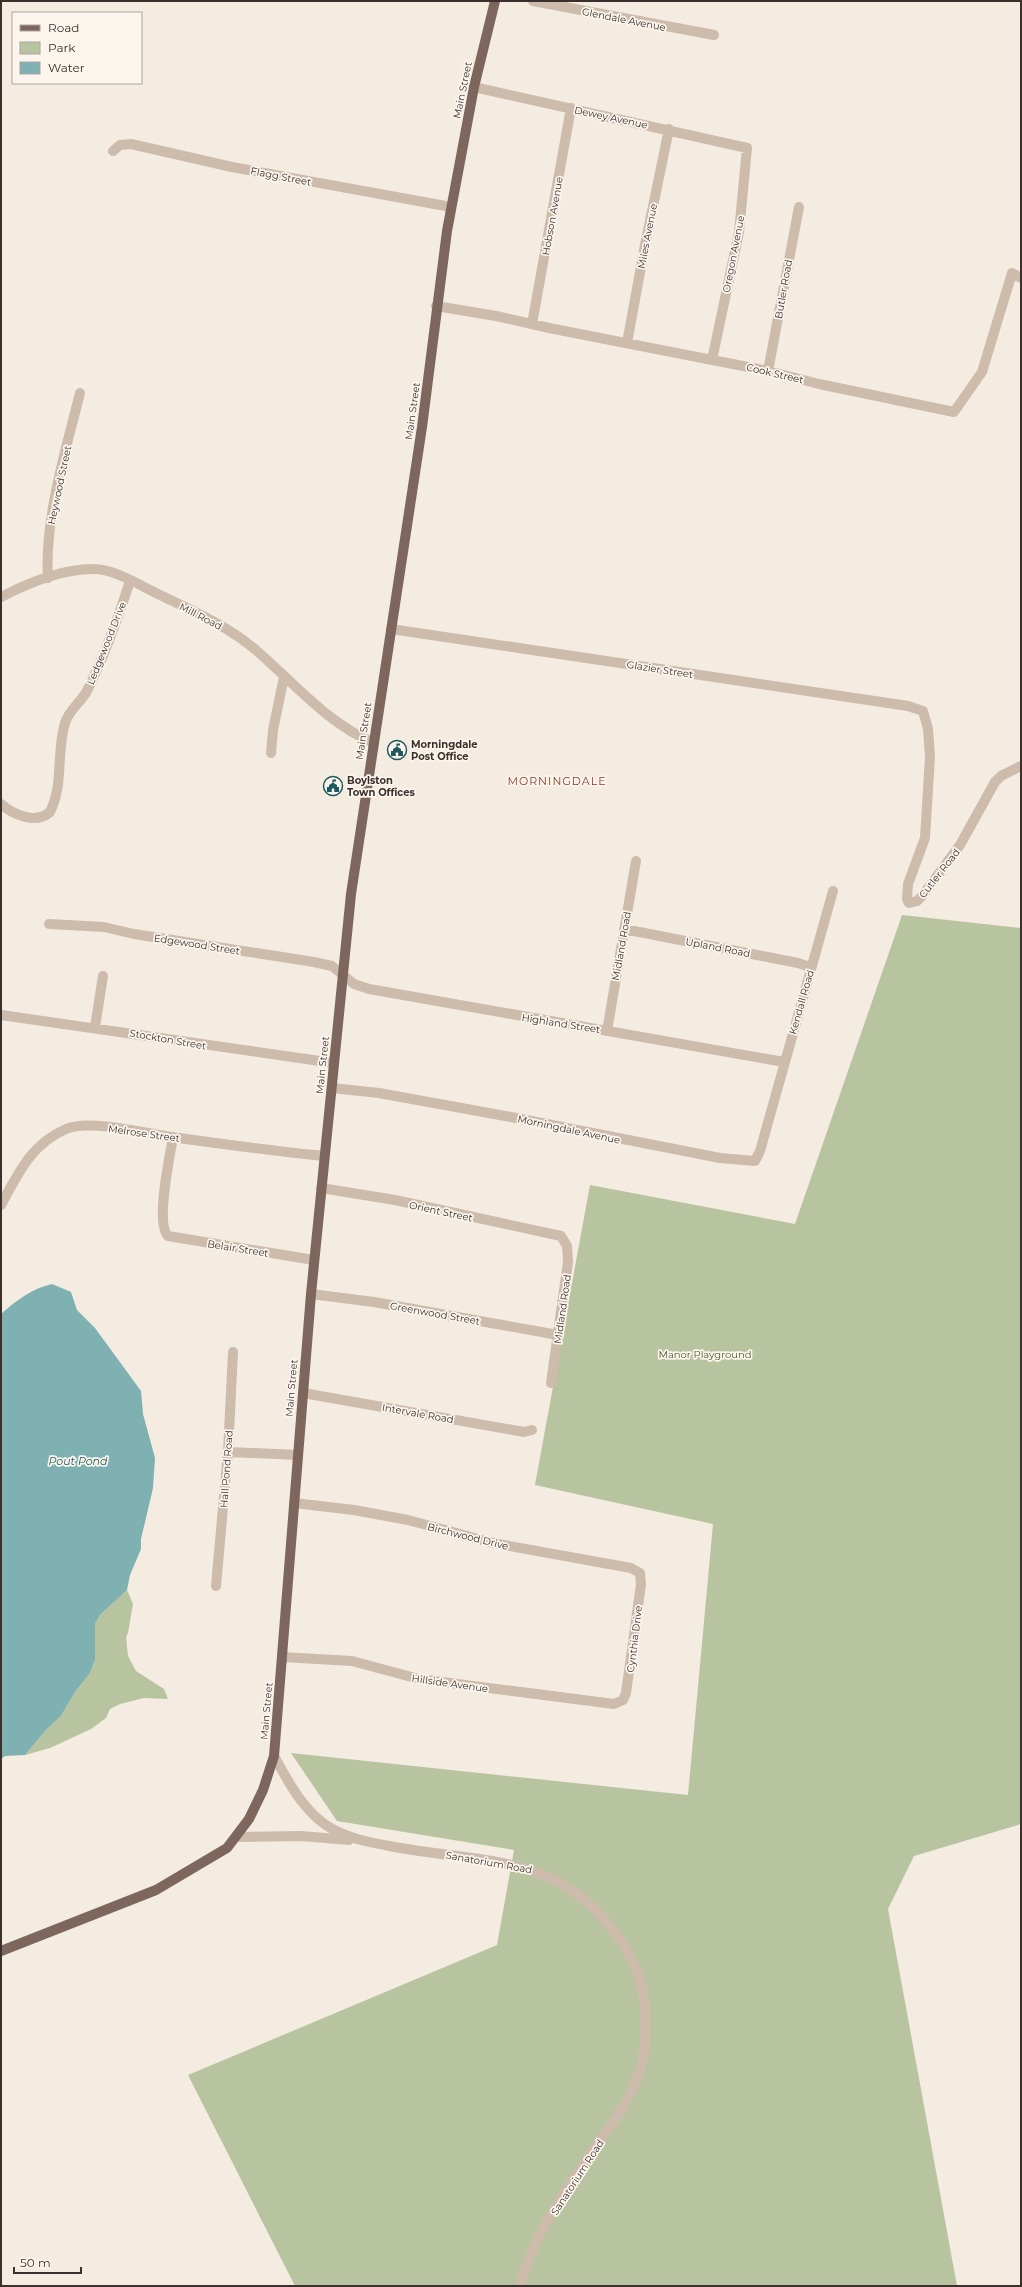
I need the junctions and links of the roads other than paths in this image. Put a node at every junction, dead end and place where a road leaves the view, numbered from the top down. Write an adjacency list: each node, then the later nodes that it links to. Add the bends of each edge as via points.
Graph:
1 (495, 1): 4 (main road, Main Street)
2 (534, 1): 3 (street, Glendale Avenue)
3 (714, 35)
4 (474, 87): 5 (street, Dewey Avenue); 9 (main road, Main Street)
5 (571, 108): 6 (street, Dewey Avenue); 13 (street, Hobson Avenue)
6 (670, 129): 7 (street, Dewey Avenue); 14 (street, Miles Avenue)
7 (747, 148): 15 (street, Oregon Avenue, via 739,232)
8 (113, 151): 9 (street, Flagg Street, via 120,145 131,144 232,167)
9 (451, 207): 12 (main road, Main Street)
10 (799, 207): 16 (street, Butler Road)
11 (1021, 278): 16 (street, Cook Street, via 1012,273 982,372 954,412)
12 (436, 306): 13 (street, Cook Street); 21 (main road, Main Street, via 422,427)
13 (532, 324): 14 (street, Cook Street)
14 (627, 343): 15 (street, Cook Street)
15 (712, 360): 16 (street, Cook Street)
16 (768, 371)
17 (80, 393): 18 (street, Heywood Street, via 65,452 49,535 46,555)
18 (48, 578): 19 (street, Mill Road, via 95,569); 20 (street, Mill Road)
19 (130, 580): 22 (street, Mill Road, via 223,627 258,652); 27 (street, Ledgewood Drive, via 115,628 98,667 86,693 65,722 59,787 50,812 36,817 21,816 8,811)
20 (1, 597)
21 (391, 628): 23 (street, Glazier Street, via 908,706 923,711); 24 (main road, Main Street)
22 (284, 677): 24 (street, Mill Road, via 349,731); 25 (street)
23 (924, 717): 26 (street, Cutler Road, via 928,729 930,757 927,821 923,846 908,884 906,899 909,902 917,901 923,895 960,846 994,782)
24 (374, 743): 33 (main road, Main Street, via 351,894)
25 (271, 753)
26 (1021, 766)
27 (1, 804)
28 (636, 861): 31 (street, Midland Road)
29 (833, 891): 32 (street, Kendall Road)
30 (49, 924): 33 (street, Edgewood Street, via 104,927 314,962 332,966)
31 (624, 928): 32 (street, Upland Road, via 798,963); 37 (street, Midland Road)
32 (810, 970): 38 (street, Kendall Road, via 811,975)
33 (343, 974): 37 (street, Highland Street, via 354,984 370,989); 39 (main road, Main Street)
34 (103, 976): 36 (street)
35 (1, 1015): 36 (street, Stockton Street)
36 (95, 1027): 39 (street, Stockton Street, via 227,1049)
37 (606, 1031): 38 (street, Highland Street)
38 (784, 1062): 41 (street, Kendall Road)
39 (334, 1063): 40 (main road, Main Street)
40 (332, 1088): 41 (street, Morningdale Avenue, via 379,1093 751,1162 758,1158); 43 (main road, Main Street)
41 (770, 1113)
42 (173, 1137): 43 (street, Melrose Street); 45 (street, Melrose Street, via 100,1126 68,1128 34,1151 25,1161); 47 (street, Belair Street, via 163,1215 164,1232 168,1236)
43 (324, 1156): 44 (main road, Main Street)
44 (321, 1188): 46 (street, Orient Street, via 395,1200); 47 (main road, Main Street)
45 (1, 1205)
46 (561, 1236): 49 (street, Midland Road, via 566,1246 568,1262)
47 (314, 1260): 48 (main road, Main Street)
48 (311, 1294): 49 (street, Greenwood Street, via 374,1302); 52 (main road, Main Street)
49 (558, 1335): 51 (street, Midland Road)
50 (233, 1352): 54 (street, Hall Pond Road)
51 (551, 1383)
52 (303, 1393): 53 (street, Intervale Road, via 524,1432); 55 (main road, Main Street)
53 (532, 1430)
54 (228, 1452): 55 (street); 58 (street, Hall Pond Road)
55 (298, 1455): 56 (main road, Main Street)
56 (294, 1503): 57 (street, Birchwood Drive, via 408,1520 493,1543 631,1568); 59 (main road, Main Street)
57 (640, 1574): 60 (street, Cynthia Drive, via 641,1584 628,1681 626,1693)
58 (216, 1586)
59 (282, 1657): 60 (street, Hillside Avenue, via 352,1661 428,1681 599,1703); 61 (main road, Main Street)
60 (620, 1702)
61 (274, 1756): 62 (main road, Main Street, via 259,1798 249,1819); 63 (street, Sanatorium Road, via 292,1787 311,1812 333,1829)
62 (236, 1837): 63 (street, via 301,1836); 64 (main road, Main Street, via 226,1848 156,1890)
63 (359, 1841): 65 (street, Sanatorium Road, via 510,1864 547,1875 581,1895 593,1906 618,1936 633,1963 645,2006 645,2036 640,2067 620,2113 592,2152 542,2232)
64 (1, 1951)
65 (520, 2286)

